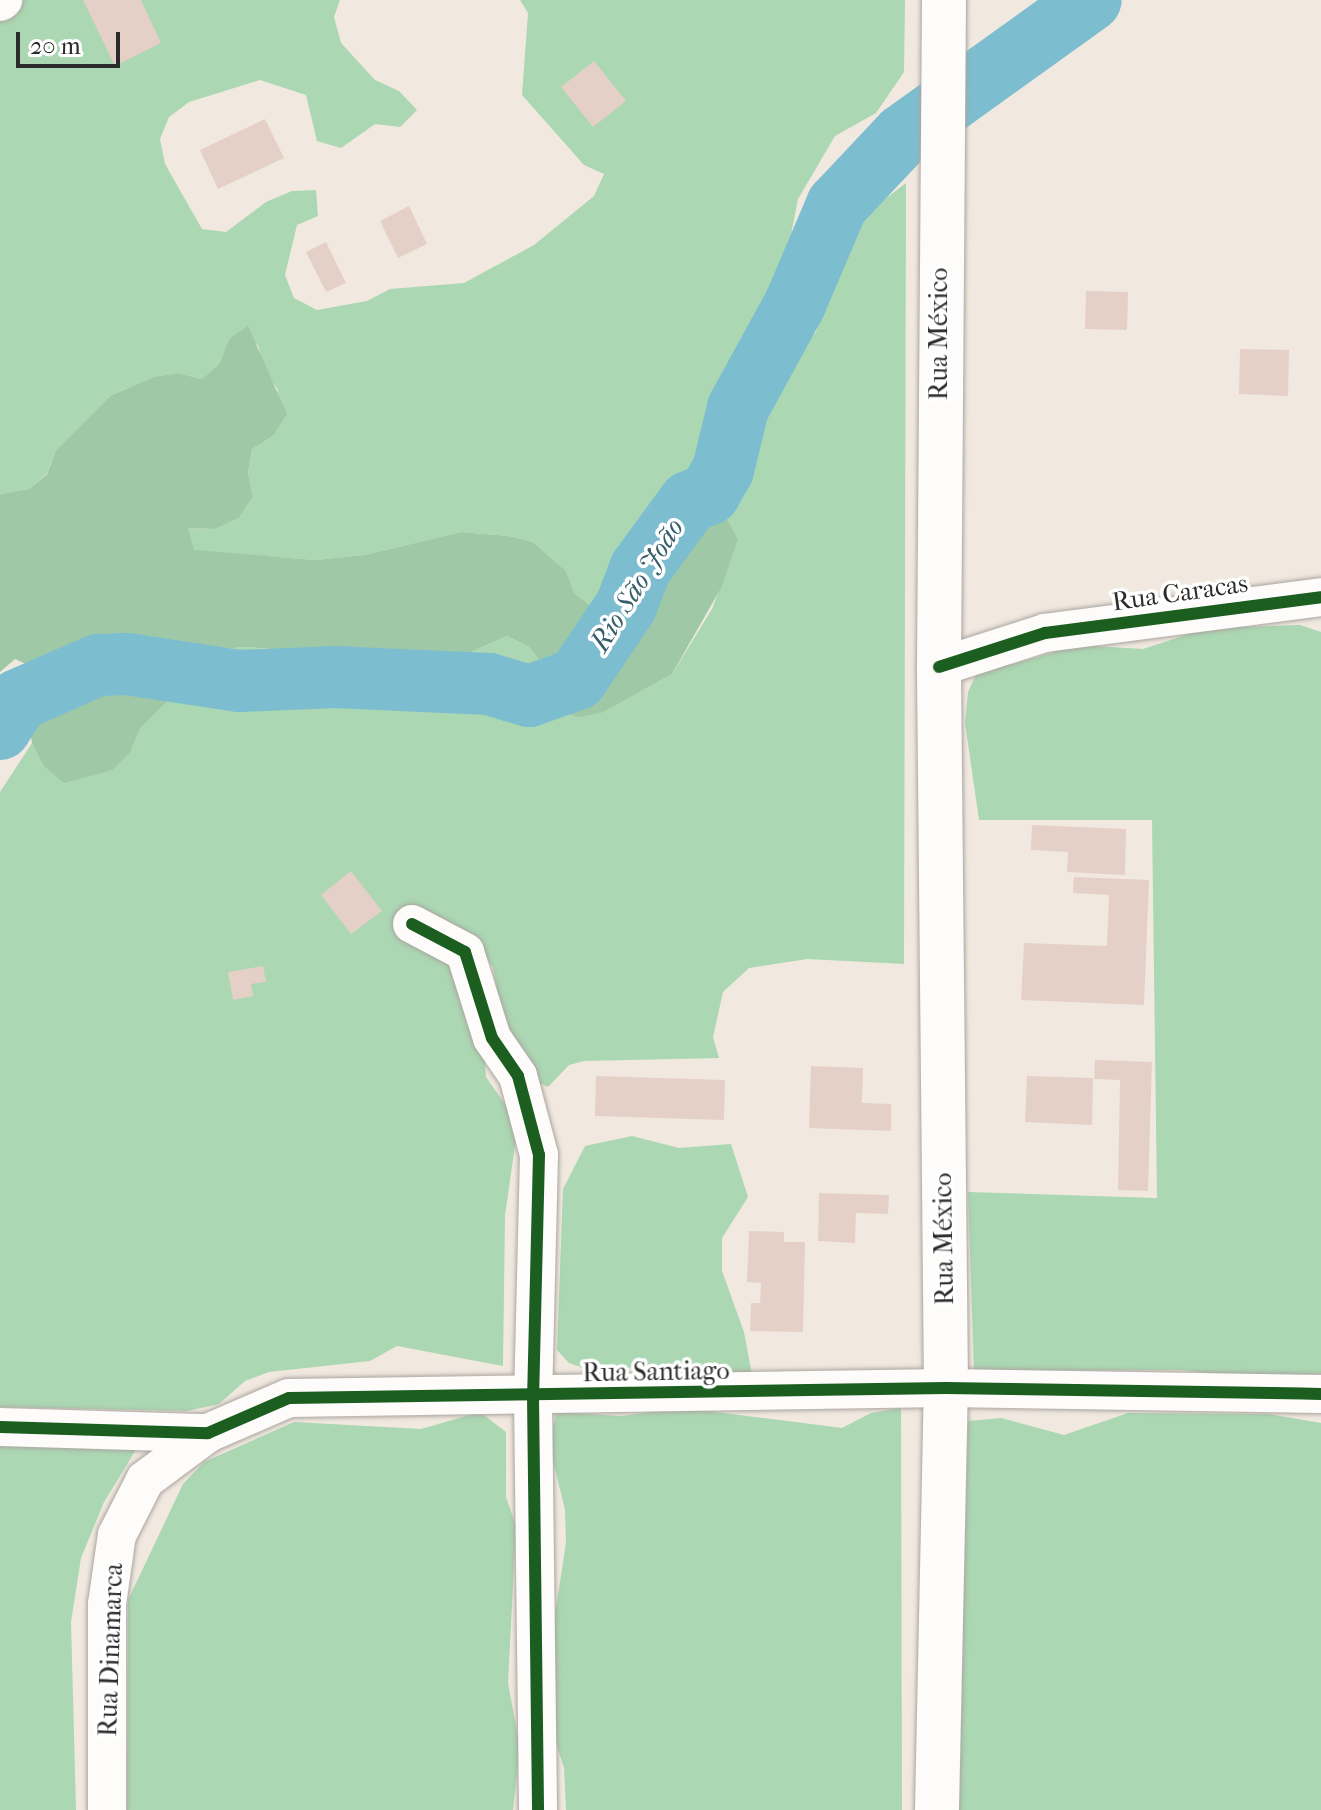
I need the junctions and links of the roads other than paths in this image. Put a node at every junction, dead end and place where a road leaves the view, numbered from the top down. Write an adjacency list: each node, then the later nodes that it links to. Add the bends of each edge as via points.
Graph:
1 (944, 0): 3 (main road, Rua México)
2 (1321, 597): 3 (street, Rua Caracas, via 1045,633)
3 (939, 667): 5 (main road, Rua México)
4 (412, 924): 7 (street, via 465,952 492,1038 518,1076 539,1155)
5 (946, 1388): 6 (street, Rua Santiago); 7 (street, Rua Santiago); 12 (main road, Rua México)
6 (1321, 1394)
7 (533, 1397): 9 (street, Rua Santiago, via 289,1398); 11 (street)
8 (0, 1427): 9 (street, Rua Santiago)
9 (208, 1433): 10 (street, Rua Dinamarca, via 145,1480 117,1535 107,1604)
10 (107, 1810)
11 (538, 1810)
12 (937, 1810)

